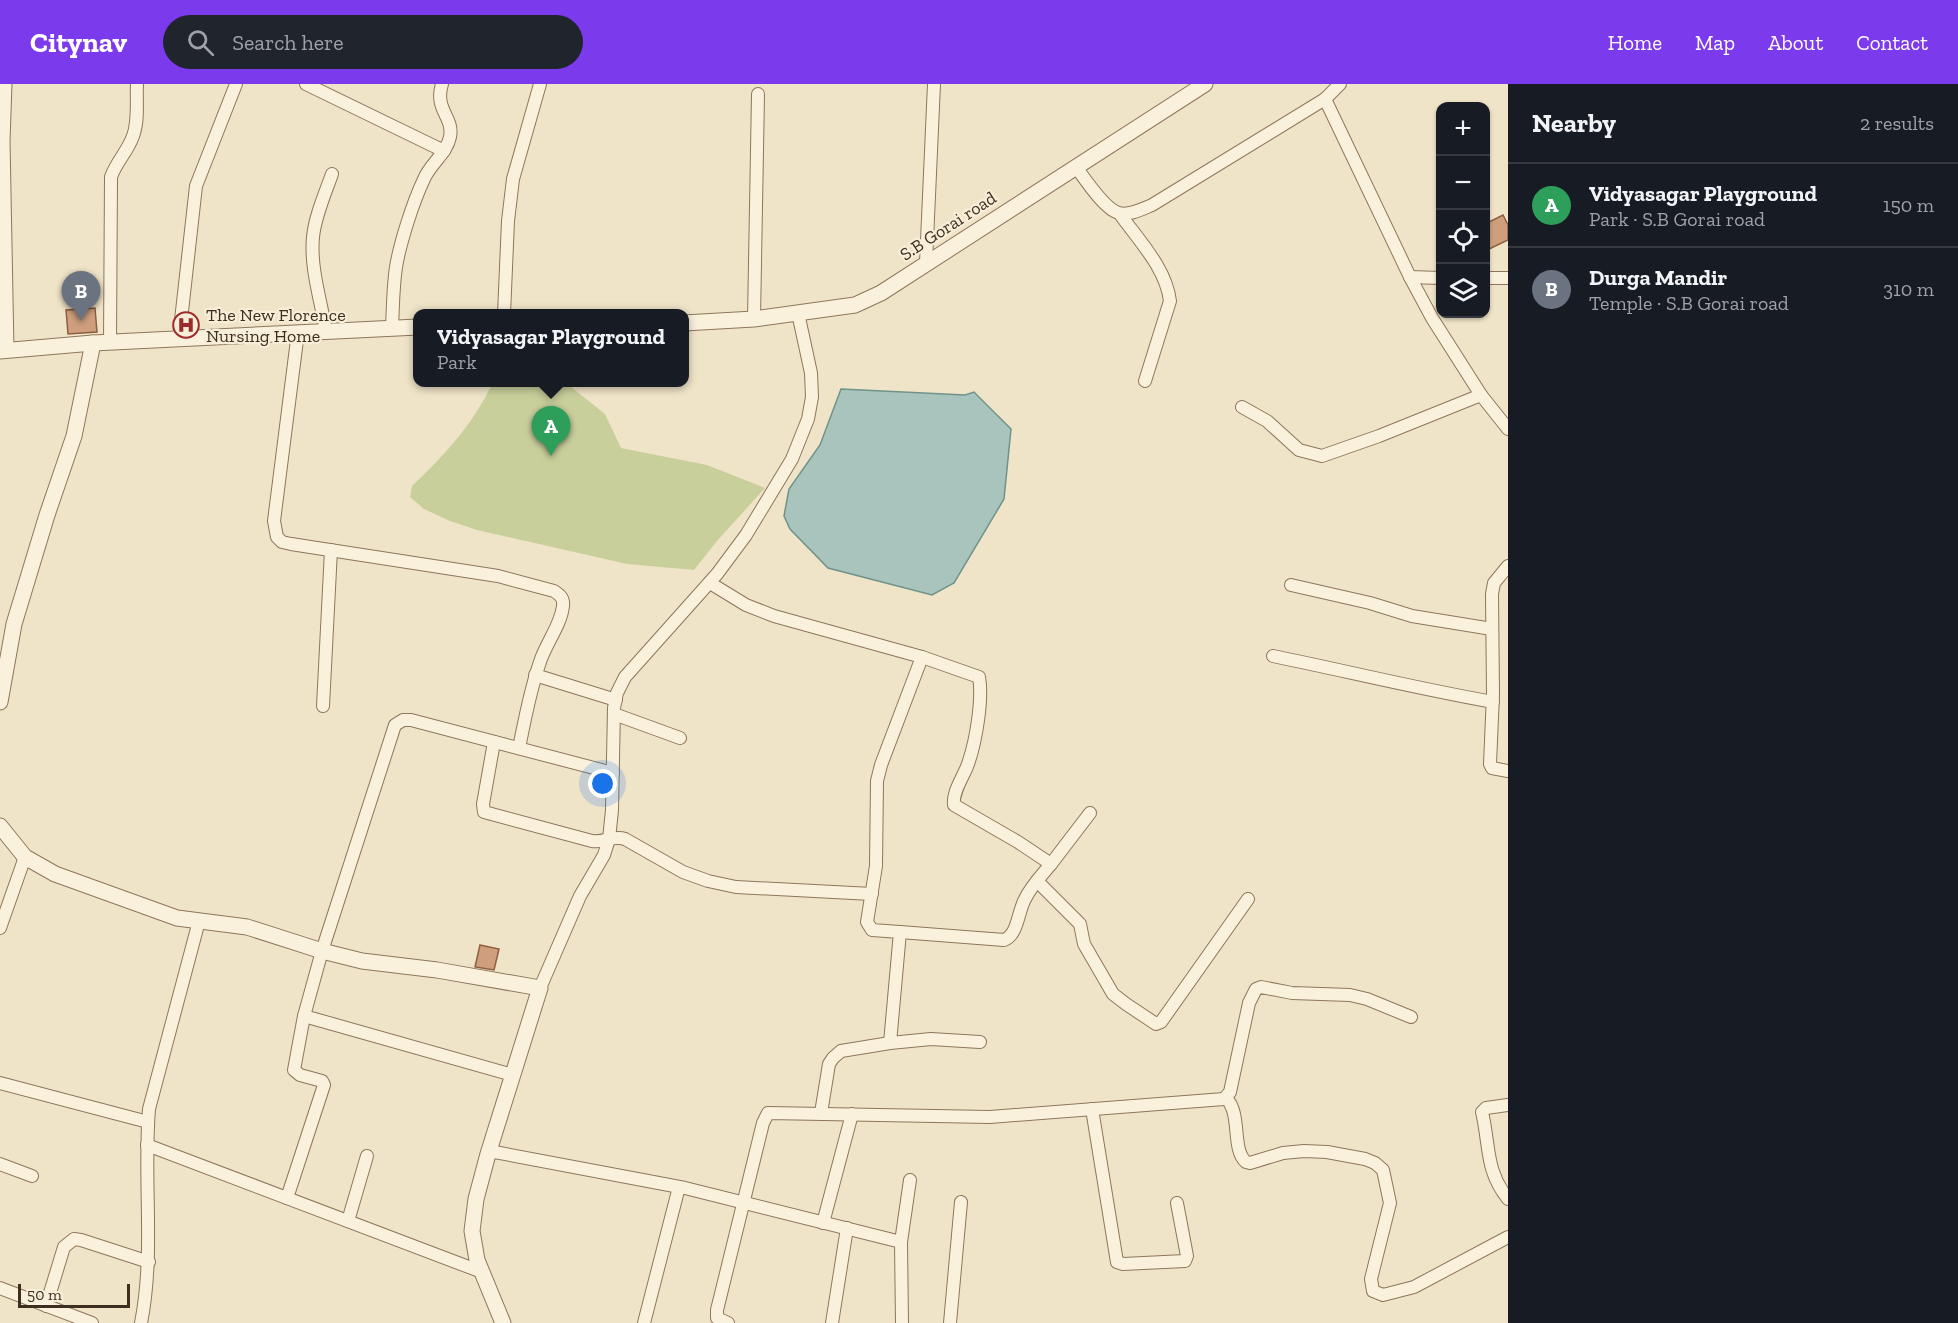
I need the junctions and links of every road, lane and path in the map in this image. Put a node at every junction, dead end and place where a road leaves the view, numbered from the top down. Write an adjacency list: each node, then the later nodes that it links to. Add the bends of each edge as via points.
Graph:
1 (3, 84): 12 (street)
2 (137, 84): 31 (street, via 135,129 111,177)
3 (236, 84): 30 (street, via 196,186)
4 (306, 84): 13 (street)
5 (442, 84): 13 (street, via 440,104 451,127)
6 (540, 84): 22 (street, via 513,179)
7 (934, 84): 17 (street)
8 (1205, 84): 14 (street, S.B Gorai road)
9 (1340, 84): 11 (street)
10 (758, 94): 24 (street)
11 (1325, 99): 16 (street, via 1152,205); 18 (street)
12 (1, 141): 33 (street)
13 (444, 151): 26 (street, via 423,181 398,254)
14 (1076, 167): 16 (street, via 1109,208); 17 (street, S.B Gorai road)
15 (332, 174): 28 (street, via 313,239)
16 (1120, 214): 34 (street, via 1164,277 1169,292 1170,302)
17 (926, 263): 23 (street, S.B Gorai road, via 855,305)
18 (1410, 277): 19 (street); 35 (street)
19 (1436, 278)
20 (1490, 278): 21 (street)
21 (1508, 278)
22 (504, 309)
23 (798, 313): 24 (street, S.B Gorai road); 40 (street, via 811,373 808,419 792,459 746,535)
24 (754, 319): 25 (street, S.B Gorai road)
25 (689, 323)
26 (392, 327): 27 (street); 28 (street)
27 (413, 327)
28 (326, 331): 29 (street)
29 (298, 332): 30 (street); 38 (street, via 274,530 282,542)
30 (179, 338): 31 (street)
31 (110, 342): 32 (street)
32 (93, 343): 33 (street); 46 (street, via 74,436 14,624)
33 (3, 351)
34 (1145, 381)
35 (1481, 395): 36 (street, via 1322,456 1299,450 1267,421); 37 (street)
36 (1242, 407)
37 (1508, 429)
38 (332, 550): 45 (street, via 498,576 561,595 561,615); 49 (street)
39 (1508, 566): 42 (street, via 1494,583)
40 (710, 583): 44 (street, via 746,605 774,616); 47 (street, via 625,676)
41 (1291, 585): 42 (street, via 1412,616)
42 (1492, 629): 48 (street)
43 (1273, 656): 48 (street)
44 (922, 657): 60 (street, via 979,677 975,739 954,805); 62 (street, via 880,765)
45 (536, 675): 47 (street); 53 (street)
46 (1, 692)
47 (616, 700): 50 (street)
48 (1492, 702): 54 (street, via 1490,764 1492,768)
49 (323, 706)
50 (614, 714): 51 (street); 55 (street)
51 (680, 738)
52 (494, 742): 53 (street); 58 (street, via 484,812 592,841); 67 (street, via 411,720 395,725)
53 (519, 748): 55 (street)
54 (1508, 771)
55 (613, 773): 58 (street)
56 (1089, 813): 60 (street)
57 (0, 826): 59 (street)
58 (609, 839): 62 (street, via 625,839 683,872 736,887); 68 (street)
59 (25, 857): 64 (street, via 55,874 177,918); 65 (street)
60 (1051, 864): 61 (street)
61 (1037, 881): 63 (street, via 1080,924 1084,944 1113,994 1156,1024 1161,1023); 66 (street, via 1025,898 1008,939)
62 (872, 894): 66 (street, via 869,927)
63 (1248, 899)
64 (199, 921): 67 (street, via 247,927); 80 (street)
65 (0, 928)
66 (900, 932): 72 (street)
67 (322, 951): 68 (street, via 362,961); 69 (street)
68 (540, 988): 73 (street)
69 (304, 1016): 73 (street); 88 (street, via 294,1070 324,1085)
70 (1411, 1017): 75 (street, via 1350,995 1256,989 1249,1003)
71 (980, 1042): 72 (street, via 931,1039)
72 (890, 1043): 78 (street, via 841,1051 833,1058)
73 (513, 1075): 82 (street)
74 (0, 1083): 80 (street)
75 (1226, 1098): 77 (street); 96 (street, via 1233,1109 1246,1162 1304,1151 1365,1159 1383,1170 1390,1203 1371,1279 1373,1291 1378,1294 1394,1294 1413,1287)
76 (1508, 1105): 89 (street, via 1486,1107 1482,1112 1493,1176)
77 (1092, 1109): 79 (street, via 990,1117); 92 (street, via 1117,1262 1185,1261)
78 (821, 1113): 79 (street); 91 (street, via 768,1113 764,1117)
79 (852, 1114): 94 (street)
80 (148, 1122): 81 (street)
81 (147, 1145): 88 (street); 98 (street)
82 (489, 1151): 87 (street); 99 (street, via 472,1231)
83 (367, 1156): 93 (street)
84 (0, 1164): 85 (street)
85 (32, 1176)
86 (910, 1180): 97 (street)
87 (679, 1187): 91 (street); 105 (street)
88 (287, 1198): 93 (street)
89 (1508, 1200)
90 (961, 1202): 109 (street)
91 (744, 1203): 94 (street); 106 (street, via 716,1315)
92 (1177, 1203)
93 (348, 1221): 99 (street)
94 (824, 1223): 95 (street)
95 (847, 1228): 97 (street); 107 (street)
96 (1508, 1237)
97 (901, 1242): 108 (street)
98 (149, 1262): 101 (street, via 74,1239 64,1247); 103 (street)
99 (482, 1272): 104 (street)
100 (0, 1288): 101 (street)
101 (46, 1306): 102 (street)
102 (92, 1323)
103 (141, 1323)
104 (503, 1323)
105 (644, 1323)
106 (728, 1323)
107 (832, 1323)
108 (902, 1323)
109 (950, 1323)

